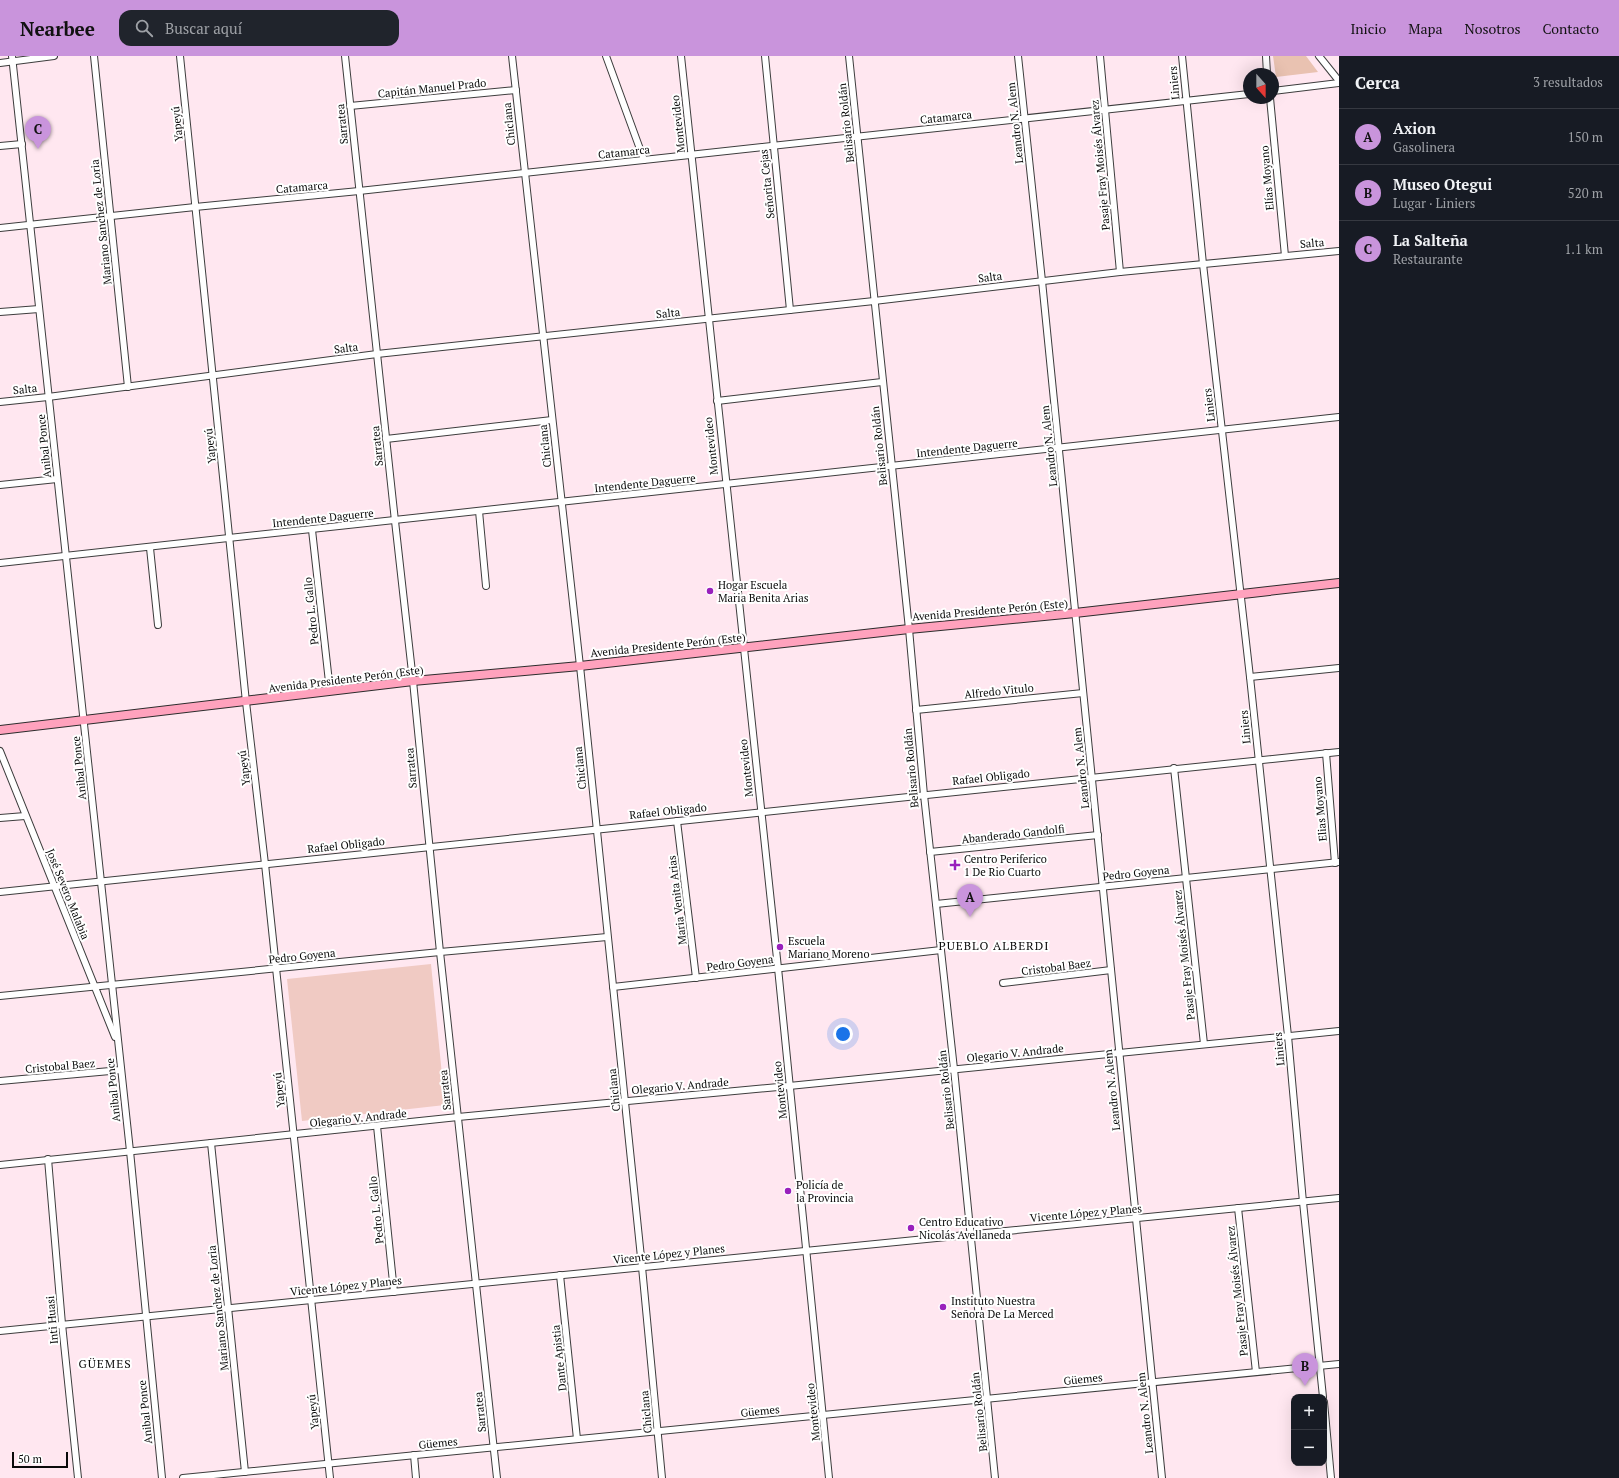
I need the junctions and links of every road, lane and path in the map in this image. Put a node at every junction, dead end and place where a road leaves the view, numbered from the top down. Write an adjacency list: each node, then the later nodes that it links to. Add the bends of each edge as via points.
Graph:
1 (54, 56): 15 (street)
2 (94, 56): 36 (street, Mariano Sanchez de Loria)
3 (180, 56): 35 (street, Yapeyú)
4 (345, 56): 24 (street, Sarratea)
5 (512, 56): 19 (street, Chiclana)
6 (606, 56): 32 (street)
7 (681, 56): 31 (street, Montevideo)
8 (765, 56): 30 (street, Señorita Cejas)
9 (849, 56): 27 (street, Belisario Roldán)
10 (1018, 56): 26 (street, Leandro N. Alem)
11 (1100, 56): 25 (street, Pasaje Fray Moisés Álvarez)
12 (1182, 56): 22 (street, Liniers)
13 (1266, 56): 17 (street)
14 (1319, 56): 18 (street)
15 (13, 59): 16 (street); 28 (street, Anibal Ponce)
16 (0, 63)
17 (1267, 68)
18 (1339, 82): 20 (street)
19 (516, 90): 24 (street, Capitán Manuel Prado); 33 (street, Chiclana)
20 (1279, 90)
21 (1243, 95): 22 (street, Catamarca)
22 (1186, 100): 25 (street, Catamarca); 41 (street, Liniers)
23 (1271, 104): 40 (street, Elías Moyano)
24 (350, 106): 34 (street, Sarratea)
25 (1105, 109): 26 (street, Catamarca); 42 (street, Pasaje Fray Moisés Álvarez)
26 (1025, 118): 27 (street, Catamarca); 43 (street, Leandro N. Alem)
27 (857, 137): 30 (street, Catamarca); 44 (street, Belisario Roldán)
28 (22, 144): 29 (street); 37 (street, Anibal Ponce)
29 (0, 146)
30 (773, 146): 31 (street, Catamarca); 46 (street, Señorita Cejas)
31 (692, 155): 32 (street, Catamarca); 48 (street, Montevideo)
32 (644, 160): 33 (street, Catamarca)
33 (525, 173): 34 (street, Catamarca); 49 (street, Chiclana)
34 (359, 191): 35 (street, Catamarca); 50 (street, Sarratea)
35 (195, 206): 36 (street, Catamarca); 51 (street, Yapeyú)
36 (110, 216): 37 (street, Catamarca); 53 (street, Mariano Sanchez de Loria)
37 (30, 224): 38 (street, Catamarca); 45 (street, Anibal Ponce)
38 (0, 228)
39 (1339, 251): 40 (street, Salta)
40 (1285, 256): 41 (street, Salta)
41 (1203, 264): 42 (street, Salta); 59 (street, Liniers)
42 (1120, 272): 43 (street, Salta)
43 (1042, 280): 44 (street, Salta); 61 (street, Leandro N. Alem)
44 (874, 301): 46 (street, Salta); 52 (street, Belisario Roldán)
45 (39, 309): 47 (street); 54 (street, Anibal Ponce)
46 (790, 310): 48 (street, Salta)
47 (0, 312)
48 (708, 319): 49 (street, Salta); 55 (street, Montevideo)
49 (542, 337): 50 (street, Salta); 58 (street, Chiclana)
50 (377, 354): 51 (street, Salta); 60 (street, Sarratea)
51 (213, 376): 53 (street, Salta); 70 (street, Yapeyú)
52 (882, 382): 55 (street); 62 (street, Belisario Roldán)
53 (128, 387): 54 (street, Salta)
54 (48, 397): 56 (street, Salta); 63 (street, Anibal Ponce)
55 (717, 401): 64 (street, Montevideo)
56 (0, 402)
57 (1339, 417): 59 (street, Intendente Daguerre)
58 (552, 420): 60 (street); 66 (street, Chiclana)
59 (1222, 430): 61 (street, Intendente Daguerre); 76 (street, Liniers)
60 (386, 438): 68 (street, Sarratea)
61 (1059, 448): 62 (street, Intendente Daguerre); 77 (street, Leandro N. Alem)
62 (891, 466): 64 (street, Intendente Daguerre); 79 (street, Belisario Roldán)
63 (57, 479): 65 (street); 72 (street, Anibal Ponce)
64 (725, 484): 66 (street, Intendente Daguerre); 80 (street, Montevideo)
65 (0, 485)
66 (561, 502): 67 (street, Intendente Daguerre); 81 (street, Chiclana)
67 (479, 511): 68 (street, Intendente Daguerre); 75 (street)
68 (394, 521): 69 (street, Intendente Daguerre); 84 (street, Sarratea)
69 (312, 530): 70 (street, Intendente Daguerre); 85 (street, Pedro L. Gallo)
70 (229, 539): 71 (street, Intendente Daguerre); 87 (street, Yapeyú)
71 (150, 548): 72 (street, Intendente Daguerre); 78 (street)
72 (66, 557): 73 (street, Intendente Daguerre); 89 (street, Anibal Ponce)
73 (0, 563)
74 (1339, 583): 76 (main road, Avenida Presidente Perón (Este))
75 (486, 586)
76 (1239, 594): 77 (main road, Avenida Presidente Perón (Este)); 83 (street, Liniers)
77 (1076, 613): 79 (main road, Avenida Presidente Perón (Este)); 86 (street, Leandro N. Alem)
78 (158, 625)
79 (909, 629): 80 (main road, Avenida Presidente Perón (Este)); 88 (street, Belisario Roldán)
80 (744, 648): 81 (main road, Avenida Presidente Perón (Este)); 98 (street, Montevideo)
81 (580, 666): 84 (main road, Avenida Presidente Perón (Este)); 102 (street, Chiclana)
82 (1339, 668): 83 (street)
83 (1250, 677): 94 (street, Liniers)
84 (413, 681): 85 (main road, Avenida Presidente Perón (Este)); 104 (street, Sarratea)
85 (330, 691): 87 (main road, Avenida Presidente Perón (Este))
86 (1083, 693): 88 (street, Alfredo Vitulo); 96 (street, Leandro N. Alem)
87 (246, 702): 89 (main road, Avenida Presidente Perón (Este)); 107 (street, Yapeyú)
88 (916, 710): 97 (street, Belisario Roldán)
89 (84, 719): 90 (main road, Avenida Presidente Perón (Este)); 110 (street, Anibal Ponce)
90 (0, 730)
91 (0, 751): 99 (street, José Severo Malabia)
92 (1339, 752): 93 (street, Rafael Obligado)
93 (1326, 753): 94 (street, Rafael Obligado); 106 (street, Elias Moyano)
94 (1258, 760): 95 (street, Rafael Obligado); 108 (street, Liniers)
95 (1174, 768): 96 (street, Rafael Obligado); 109 (street, Pasaje Fray Moisés Álvarez)
96 (1092, 777): 97 (street, Rafael Obligado); 103 (street, Leandro N. Alem)
97 (924, 794): 98 (street, Rafael Obligado); 105 (street, Belisario Roldán)
98 (760, 812): 101 (street, Rafael Obligado); 119 (street, Montevideo)
99 (25, 816): 100 (street); 111 (street, José Severo Malabia)
100 (0, 818)
101 (677, 820): 102 (street, Rafael Obligado); 121 (street, Maria Venita Arias)
102 (596, 829): 104 (street, Rafael Obligado); 115 (street, Chiclana)
103 (1098, 835): 105 (street, Abanderado Gandolfi); 112 (street, Leandro N. Alem)
104 (429, 847): 107 (street, Rafael Obligado); 117 (street, Sarratea)
105 (930, 852): 114 (street, Belisario Roldán)
106 (1337, 862): 108 (street, Pedro Goyena)
107 (265, 864): 110 (street, Rafael Obligado); 118 (street, Yapeyú)
108 (1270, 869): 109 (street, Pedro Goyena); 128 (street, Liniers)
109 (1185, 878): 112 (street, Pedro Goyena); 130 (street, Pasaje Fray Moisés Álvarez)
110 (101, 881): 111 (street, Rafael Obligado); 123 (street, Anibal Ponce)
111 (54, 887): 113 (street, Rafael Obligado); 124 (street, José Severo Malabia)
112 (1103, 887): 114 (street, Pedro Goyena); 120 (street, Leandro N. Alem)
113 (0, 892)
114 (936, 904): 116 (street, Belisario Roldán)
115 (607, 937): 117 (street, Pedro Goyena); 125 (street, Chiclana)
116 (941, 950): 119 (street, Pedro Goyena); 132 (street, Belisario Roldán)
117 (440, 952): 118 (street, Pedro Goyena); 137 (street, Sarratea)
118 (276, 968): 123 (street, Pedro Goyena); 139 (street, Yapeyú)
119 (778, 968): 121 (street, Pedro Goyena); 135 (street, Montevideo)
120 (1111, 970): 122 (street, Cristobal Baez); 131 (street, Leandro N. Alem)
121 (696, 978): 125 (street, Pedro Goyena)
122 (1003, 983)
123 (111, 986): 124 (street, Pedro Goyena); 129 (street, Anibal Ponce)
124 (94, 987): 126 (street, Pedro Goyena); 129 (street, José Severo Malabia)
125 (613, 987): 136 (street, Chiclana)
126 (0, 996)
127 (1339, 1031): 128 (street, Olegario V. Andrade)
128 (1288, 1036): 130 (street, Olegario V. Andrade); 145 (street, Liniers)
129 (118, 1044): 133 (street, Anibal Ponce)
130 (1204, 1044): 131 (street, Olegario V. Andrade)
131 (1118, 1053): 132 (street, Olegario V. Andrade); 147 (street, Leandro N. Alem)
132 (954, 1069): 135 (street, Olegario V. Andrade); 148 (street, Belisario Roldán)
133 (121, 1070): 134 (street, Cristobal Baez); 141 (street, Anibal Ponce)
134 (0, 1081)
135 (789, 1086): 136 (street, Olegario V. Andrade); 149 (street, Montevideo)
136 (625, 1102): 137 (street, Olegario V. Andrade); 150 (street, Chiclana)
137 (458, 1117): 138 (street, Olegario V. Andrade); 152 (street, Sarratea)
138 (377, 1126): 139 (street, Olegario V. Andrade); 153 (street, Pedro L. Gallo)
139 (294, 1134): 140 (street, Olegario V. Andrade); 154 (street, Yapeyú)
140 (211, 1143): 141 (street, Olegario V. Andrade); 155 (street, Mariano Sanchez de Loria)
141 (130, 1150): 142 (street, Olegario V. Andrade); 156 (street, Anibal Ponce)
142 (48, 1159): 143 (street, Olegario V. Andrade); 157 (street, Inti Huasi)
143 (0, 1165)
144 (1339, 1198): 145 (street, Vicente López y Planes)
145 (1303, 1202): 146 (street, Vicente López y Planes); 160 (street, Liniers)
146 (1238, 1208): 147 (street, Vicente López y Planes); 161 (street, Pasaje Fray Moisés Álvarez)
147 (1136, 1218): 148 (street, Vicente López y Planes); 162 (street, Leandro N. Alem)
148 (971, 1234): 149 (street, Vicente López y Planes); 164 (street, Belisario Roldán)
149 (806, 1251): 150 (street, Vicente López y Planes); 165 (street, Montevideo)
150 (642, 1267): 151 (street, Vicente López y Planes); 167 (street, Chiclana)
151 (560, 1275): 152 (street, Vicente López y Planes); 168 (street, Dante Apistia)
152 (476, 1284): 153 (street, Vicente López y Planes); 169 (street, Sarratea)
153 (394, 1292): 154 (street, Vicente López y Planes)
154 (312, 1300): 155 (street, Vicente López y Planes); 171 (street, Yapeyú)
155 (228, 1308): 156 (street, Vicente López y Planes); 172 (street, Mariano Sanchez de Loria)
156 (145, 1316): 157 (street, Vicente López y Planes); 174 (street, Anibal Ponce)
157 (62, 1324): 158 (street, Vicente López y Planes); 173 (street, Inti Huasi)
158 (0, 1330)
159 (1339, 1364): 160 (street, Güemes)
160 (1320, 1365): 161 (street, Güemes); 163 (street, Liniers)
161 (1256, 1372): 162 (street, Güemes)
162 (1152, 1382): 164 (street, Güemes); 182 (street, Leandro N. Alem)
163 (1324, 1394)
164 (988, 1399): 165 (street, Güemes); 181 (street, Belisario Roldán)
165 (823, 1415): 167 (street, Güemes); 180 (street, Montevideo)
166 (1327, 1430): 183 (street)
167 (657, 1431): 168 (street, Güemes); 179 (street, Chiclana)
168 (577, 1439): 169 (street, Güemes)
169 (494, 1447): 170 (street, Güemes); 178 (street, Sarratea)
170 (414, 1455): 171 (street, Güemes); 177 (street)
171 (329, 1464): 172 (street, Güemes); 176 (street, Yapeyú)
172 (245, 1472): 175 (street, Güemes)
173 (78, 1478)
174 (162, 1478)
175 (183, 1478)
176 (330, 1478)
177 (416, 1478)
178 (497, 1478)
179 (662, 1478)
180 (829, 1478)
181 (996, 1478)
182 (1162, 1478)
183 (1331, 1478)

